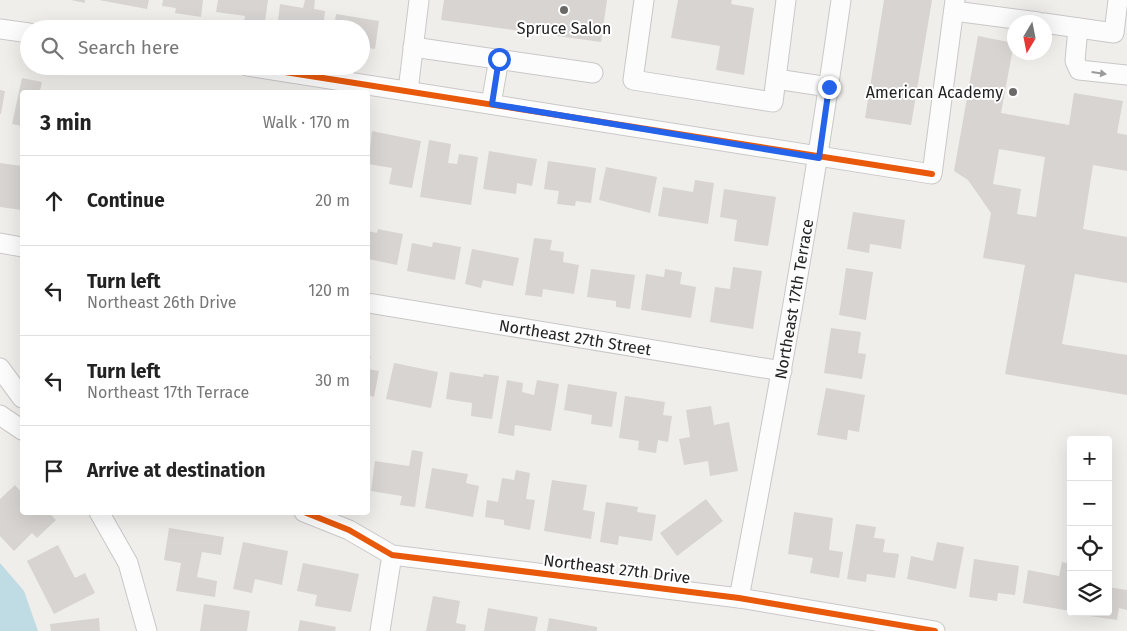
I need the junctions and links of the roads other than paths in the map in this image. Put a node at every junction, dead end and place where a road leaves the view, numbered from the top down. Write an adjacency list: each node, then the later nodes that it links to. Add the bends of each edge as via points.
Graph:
1 (419, 0): 13 (street)
2 (644, 0): 18 (street, via 633,80 773,102)
3 (786, 0): 18 (street)
4 (841, 0): 19 (street, Northeast 17th Terrace)
5 (1118, 0): 12 (street)
6 (954, 5): 7 (street); 22 (street, via 932,174)
7 (1007, 16)
8 (1052, 25): 9 (street)
9 (1078, 28): 12 (street); 17 (street, one-way to 17, via 1075,61 1079,70)
10 (0, 29): 11 (street)
11 (20, 32)
12 (1120, 37)
13 (413, 47): 14 (street); 20 (street)
14 (499, 59): 15 (street); 21 (street)
15 (593, 73)
16 (305, 75): 20 (street)
17 (1127, 75)
18 (776, 79): 19 (street)
19 (829, 87): 22 (street, Northeast 17th Terrace)
20 (408, 91): 21 (street)
21 (492, 104): 22 (street)
22 (819, 158): 27 (street, Northeast 17th Terrace)
23 (0, 243): 24 (street)
24 (20, 247)
25 (370, 303): 27 (street, Northeast 27th Street)
26 (0, 368): 28 (street)
27 (782, 371): 34 (street, Northeast 17th Terrace)
28 (20, 395)
29 (0, 415): 30 (street)
30 (20, 429)
31 (101, 515): 35 (street, via 128,563)
32 (312, 515): 33 (street, Northeast 27th Drive, via 349,530)
33 (392, 555): 34 (street, Northeast 27th Drive); 36 (street)
34 (739, 598): 37 (street, Northeast 27th Drive)
35 (147, 631)
36 (380, 631)
37 (935, 631)

